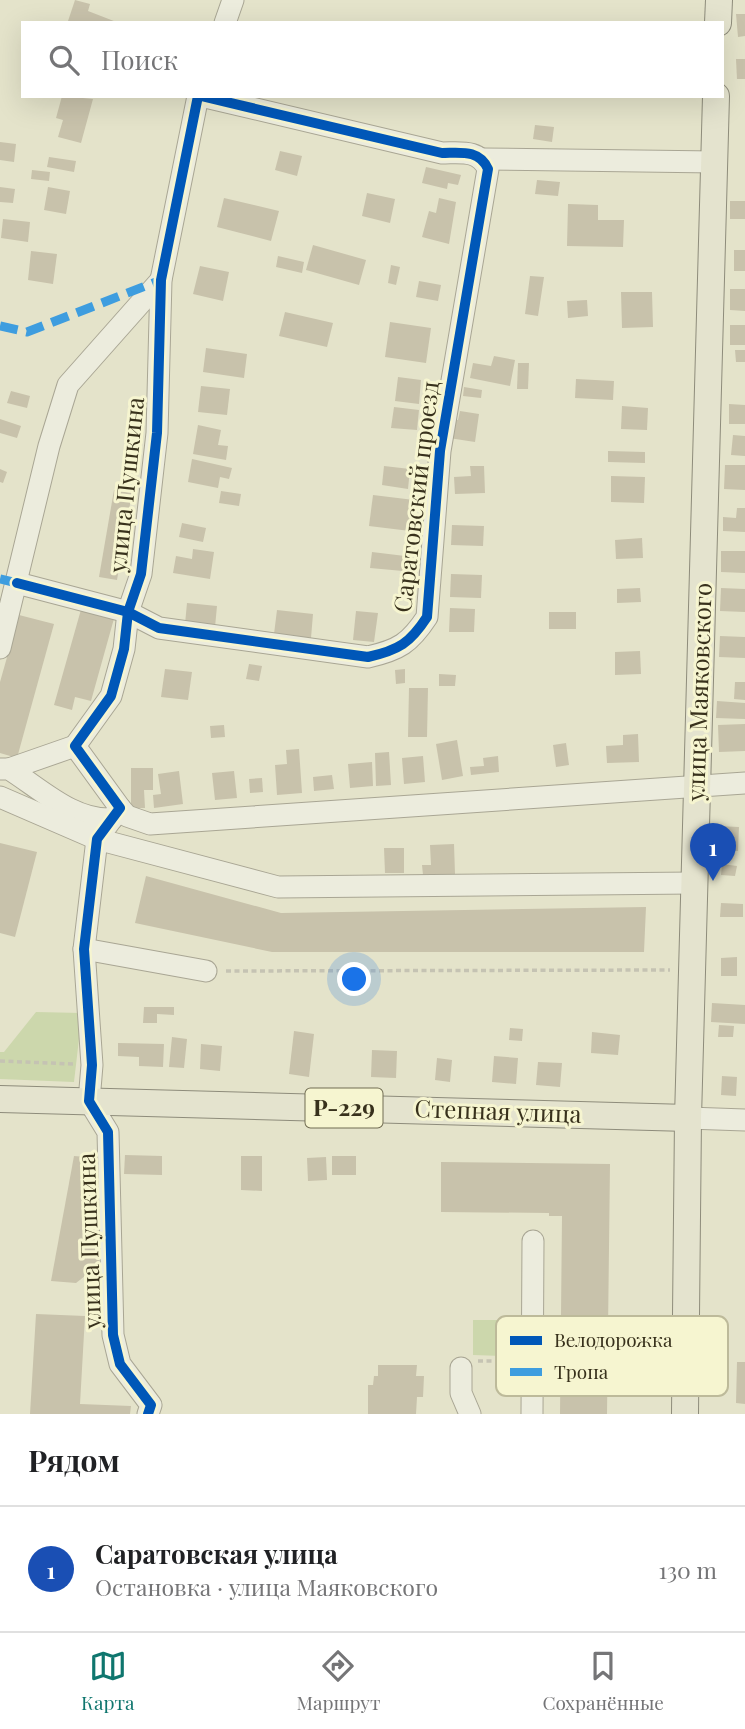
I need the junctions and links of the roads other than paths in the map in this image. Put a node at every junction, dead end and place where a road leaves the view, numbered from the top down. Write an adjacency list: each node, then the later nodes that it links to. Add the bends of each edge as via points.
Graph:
1 (233, 0): 3 (street)
2 (719, 0): 4 (main road)
3 (226, 21)
4 (719, 21)
5 (200, 98): 10 (street, улица Пушкина)
6 (208, 98): 8 (street)
7 (716, 98): 9 (main road, улица Маяковского)
8 (483, 159): 9 (street); 12 (street, Саратовский проезд, via 488,169 440,451 427,617 413,640 368,657 159,628)
9 (715, 162): 17 (main road, улица Маяковского)
10 (161, 280): 11 (street, via 68,385); 12 (street, улица Пушкина, via 157,433 141,574)
11 (17, 583): 12 (street, Саратовский проезд); 13 (street)
12 (128, 612): 14 (street, улица Пушкина, via 111,696)
13 (0, 648)
14 (75, 746): 15 (street); 19 (street)
15 (5, 769): 19 (street, via 94,820)
16 (745, 783): 17 (street)
17 (697, 786): 19 (street, via 150,824); 21 (main road, улица Маяковского)
18 (0, 797): 20 (street)
19 (116, 814): 20 (street)
20 (97, 839): 21 (street, via 278,887); 22 (street)
21 (694, 883): 26 (main road, улица Маяковского)
22 (84, 949): 23 (street); 25 (street, via 92,1065)
23 (206, 971)
24 (0, 1099): 25 (main road, Степная улица / Р-229)
25 (89, 1101): 26 (main road, Степная улица / Р-229); 34 (street, улица Пушкина, via 108,1132 113,1335 120,1364 151,1405)
26 (688, 1118): 27 (street, Степная улица); 30 (main road, улица Маяковского)
27 (745, 1120)
28 (533, 1241): 29 (street)
29 (532, 1316)
30 (686, 1316)
31 (461, 1368): 35 (street, via 461,1393)
32 (532, 1396): 36 (street)
33 (685, 1396): 37 (main road, улица Маяковского)
34 (148, 1414)
35 (470, 1414)
36 (532, 1414)
37 (685, 1414)

